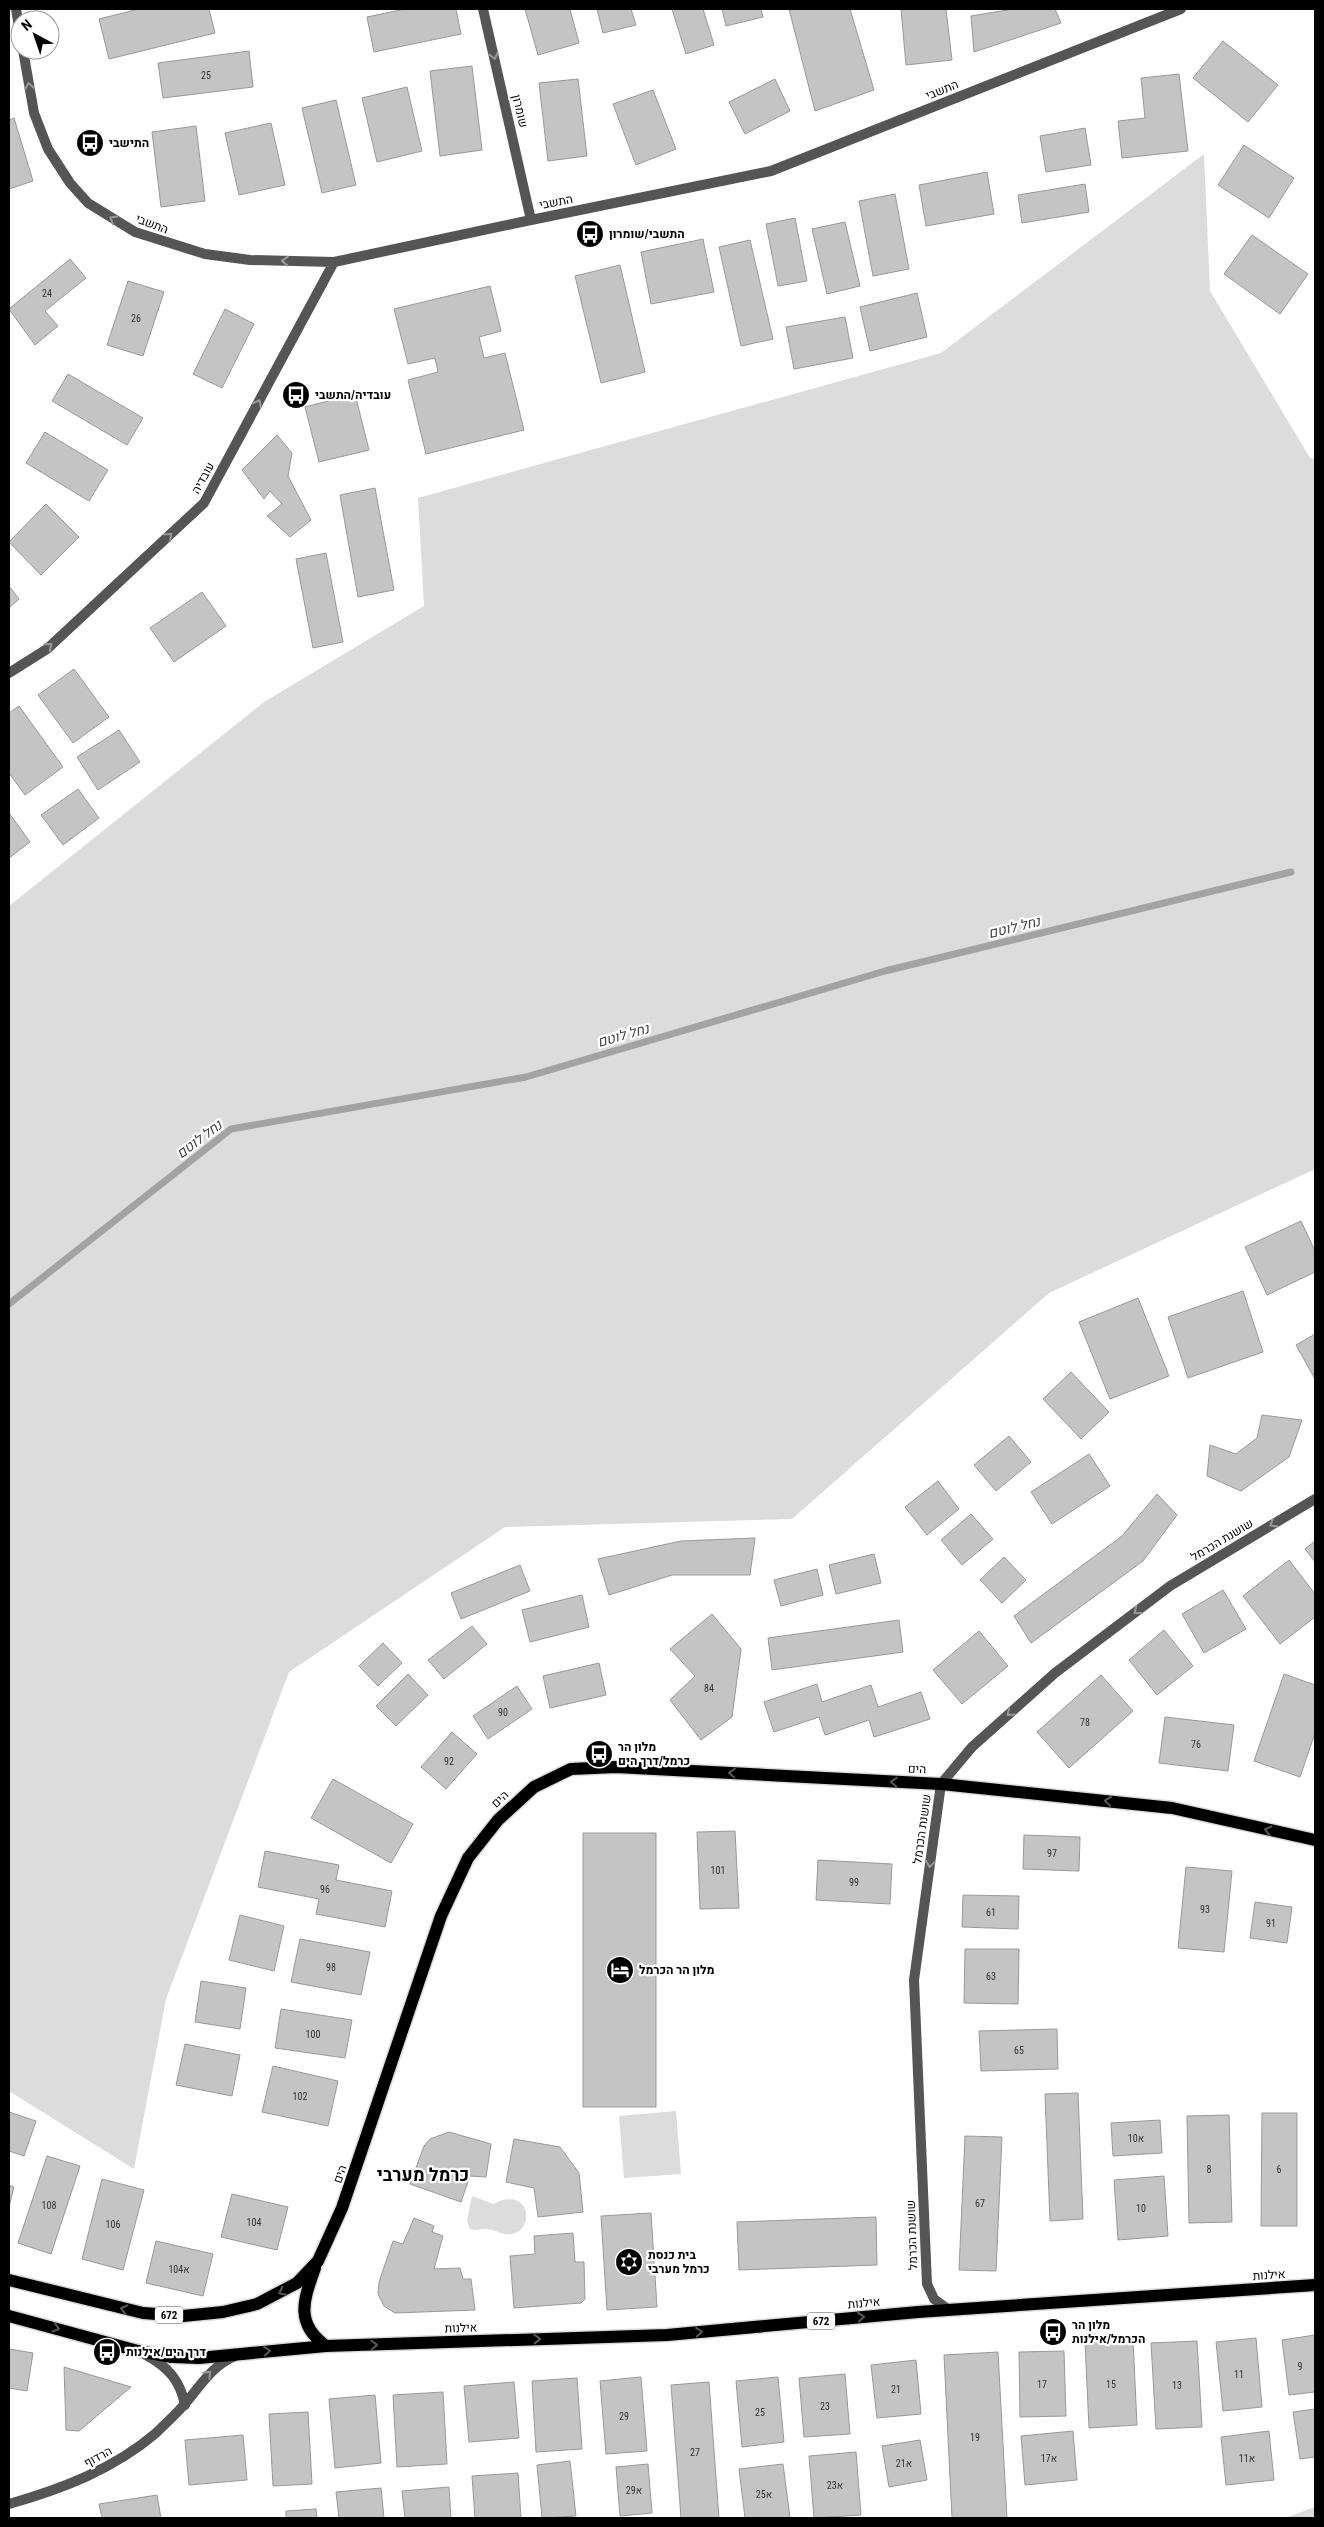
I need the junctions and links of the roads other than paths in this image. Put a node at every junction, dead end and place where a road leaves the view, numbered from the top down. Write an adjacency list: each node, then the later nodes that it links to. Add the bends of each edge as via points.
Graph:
1 (484, 9): 4 (street, שומרון, one-way to 4)
2 (1181, 9): 4 (street, התשבי, via 771,172)
3 (25, 60): 5 (street, התשבי, one-way to 3, via 250,260 205,254 135,232 88,203 70,183 48,149 34,113)
4 (531, 220): 5 (street, התשבי)
5 (334, 262): 6 (street, עובדיה, one-way to 5, via 47,649 204,503)
6 (9, 673)
7 (1315, 1499): 8 (street, שושנת הכרמל, one-way to 8, via 1170,1586 1070,1661 972,1748)
8 (941, 1784): 9 (main road, הים / 672, one-way to 8, via 1172,1808); 10 (main road, הים / 672, one-way to 10, via 616,1767 571,1769 534,1786 498,1820 468,1858 445,1908 342,2208); 13 (street, שושנת הכרמל, one-way to 13, via 914,1980 927,2284 934,2300)
9 (1315, 1840)
10 (318, 2261): 11 (main road, הים / 672, one-way to 11, via 297,2283 257,2304 183,2316 143,2313); 15 (main road, via 303,2312 311,2332)
11 (9, 2280)
12 (1315, 2285): 13 (main road, אילנות / 672)
13 (949, 2310): 15 (main road, אילנות / 672, one-way to 13, via 666,2335)
14 (9, 2316): 16 (main road, 672, one-way to 16)
15 (326, 2346): 17 (main road, 672, one-way to 15)
16 (138, 2351): 17 (main road, 672, via 199,2358); 18 (street, via 167,2368 177,2380)
17 (241, 2354): 18 (street, הרדוף, one-way to 17, via 216,2367)
18 (184, 2405): 19 (street, הרדוף, via 128,2455 89,2476)
19 (9, 2504)

